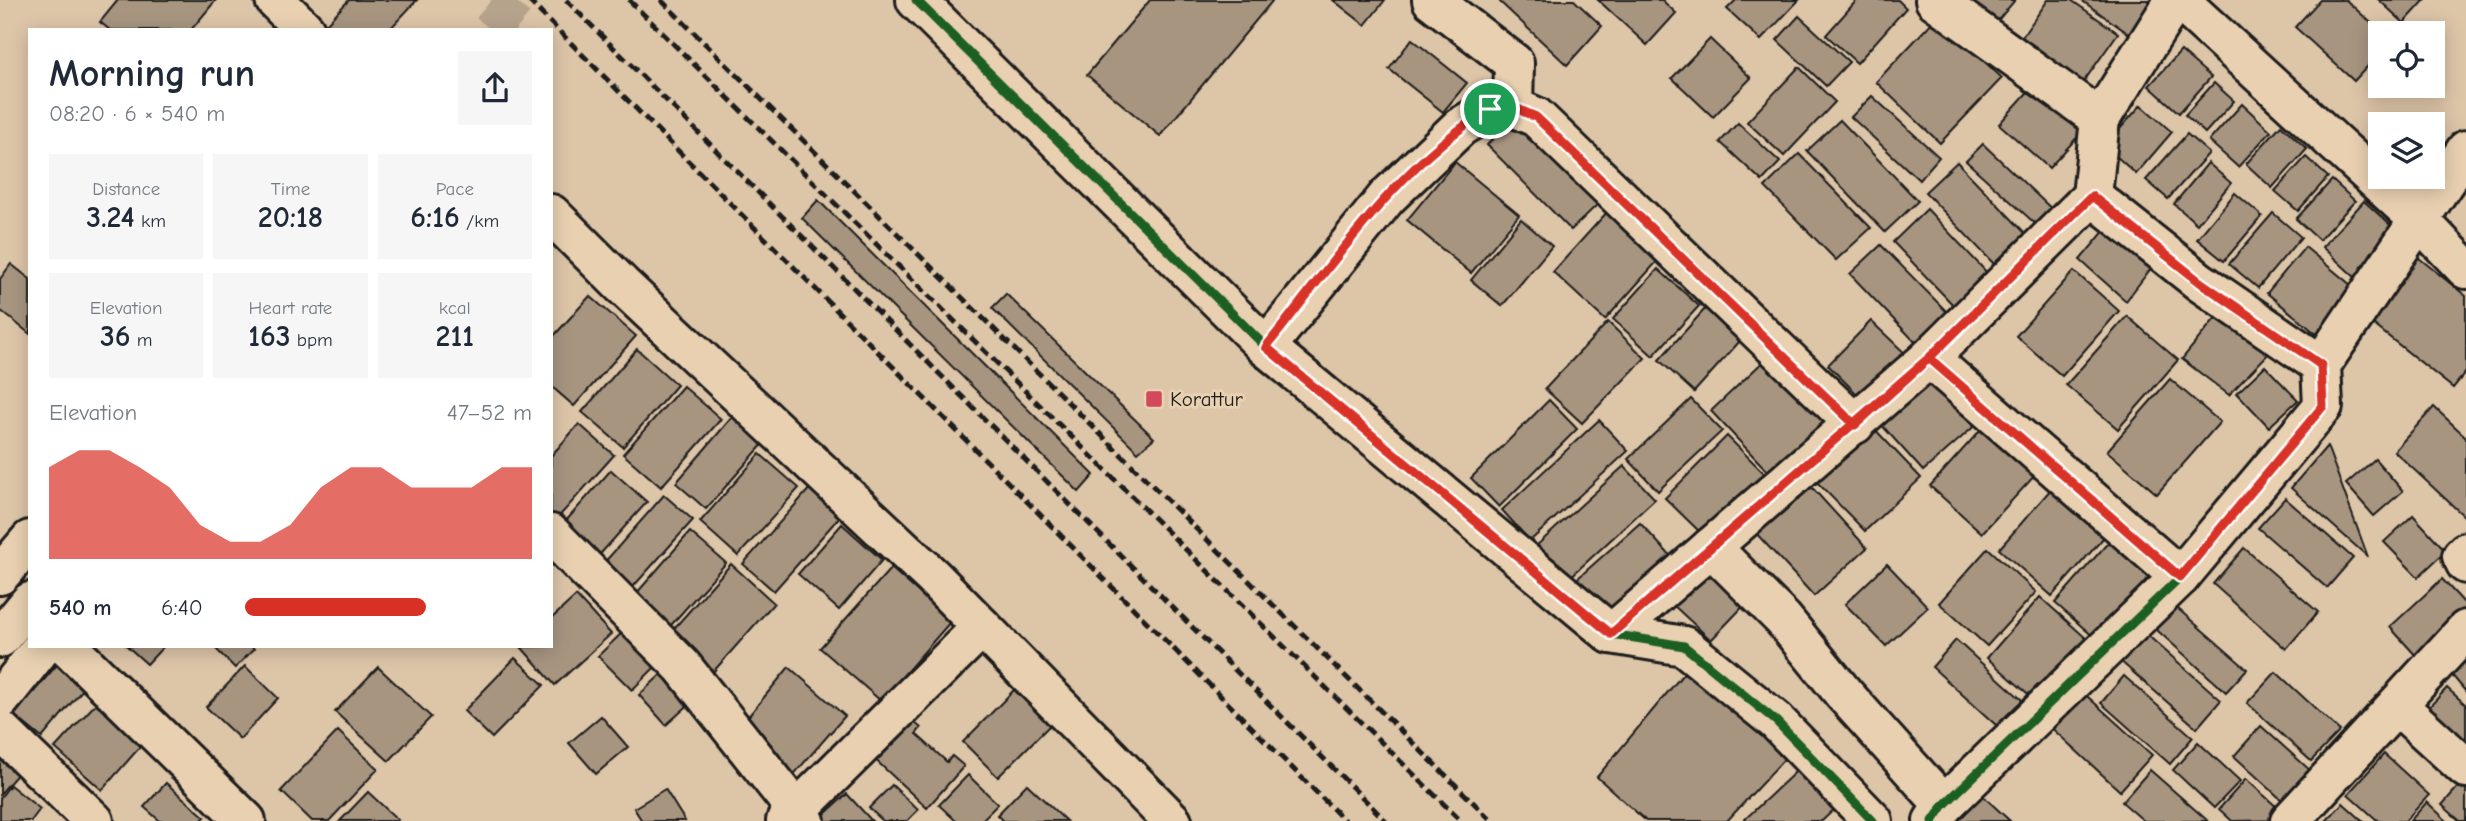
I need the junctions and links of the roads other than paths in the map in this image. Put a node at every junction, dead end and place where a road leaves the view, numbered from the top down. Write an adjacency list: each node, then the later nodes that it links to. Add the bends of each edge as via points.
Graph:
1 (275, 0): 6 (street)
2 (916, 0): 14 (street)
3 (1432, 0): 7 (street, via 1514,63)
4 (1935, 0): 8 (street)
5 (2177, 0): 8 (street); 12 (street)
6 (303, 28)
7 (1513, 107): 14 (street, via 1490,109 1460,127 1387,197); 17 (street, via 1536,117)
8 (2101, 119): 10 (street)
9 (2466, 150): 12 (street)
10 (2092, 196): 15 (street); 16 (street, via 2200,282)
11 (553, 216): 26 (street)
12 (2419, 220): 13 (street); 16 (street)
13 (2466, 268)
14 (1266, 347): 28 (street)
15 (1929, 358): 17 (street); 24 (street)
16 (2321, 365): 24 (street, via 2323,406)
17 (1855, 425): 20 (street)
18 (553, 536): 37 (street, via 682,666)
19 (28, 542): 23 (street)
20 (1711, 547): 28 (street); 36 (street, via 1783,619)
21 (2466, 552): 22 (street, via 2462,556)
22 (2466, 564)
23 (0, 575)
24 (2180, 577): 36 (street)
25 (28, 604): 29 (street)
26 (982, 626): 37 (street); 40 (street)
27 (2466, 631): 33 (street)
28 (1611, 634): 41 (street, via 1684,646 1776,721)
29 (0, 638)
30 (41, 648): 32 (street)
31 (69, 648): 39 (street)
32 (0, 700)
33 (2397, 705): 35 (street); 42 (street)
34 (0, 730): 38 (street)
35 (2466, 768)
36 (1938, 813)
37 (795, 817)
38 (94, 821)
39 (246, 821)
40 (1172, 821)
41 (1873, 821)
42 (2290, 821)

